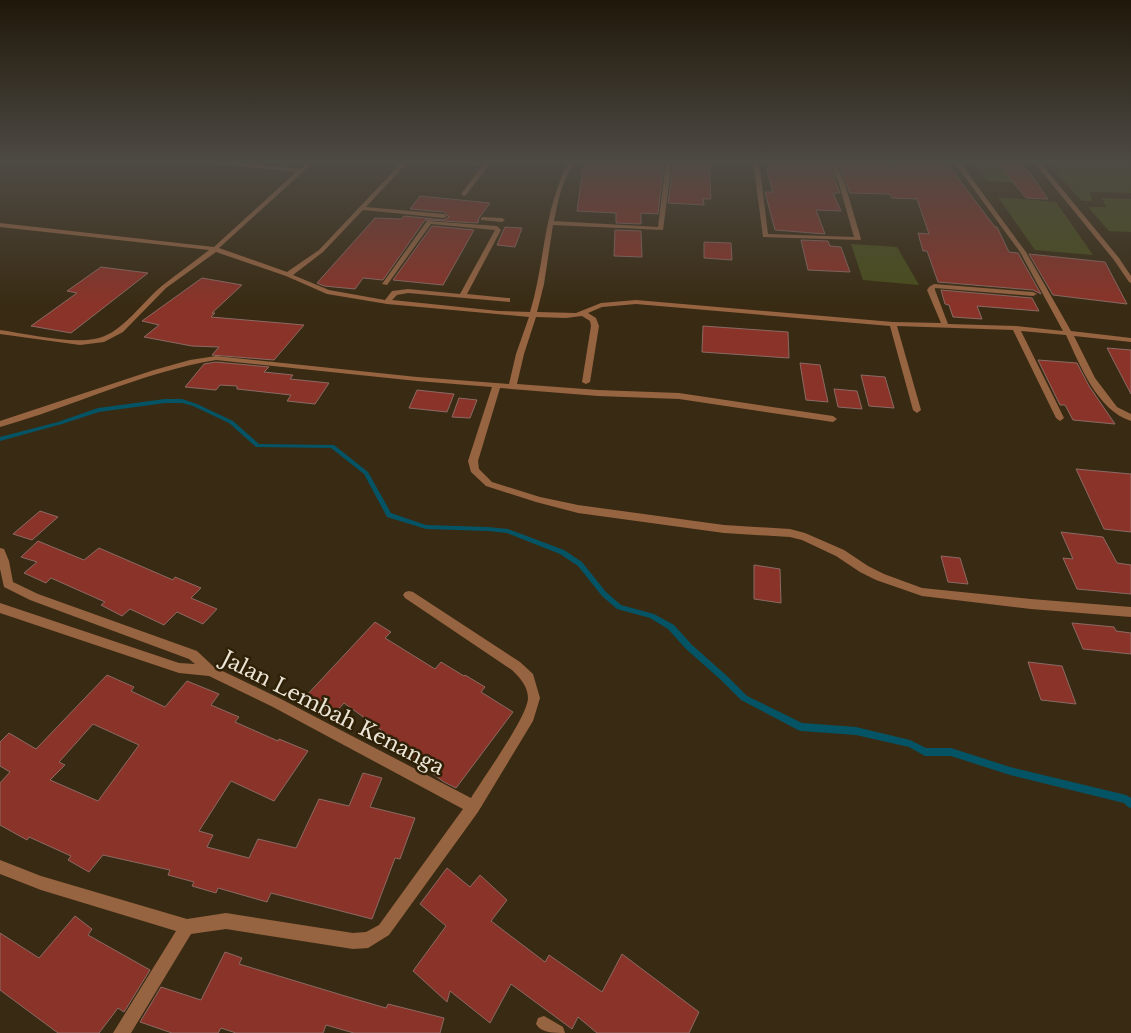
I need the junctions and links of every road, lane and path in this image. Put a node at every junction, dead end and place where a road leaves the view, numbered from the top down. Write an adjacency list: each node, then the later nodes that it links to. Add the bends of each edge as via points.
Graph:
1 (258, 209): 15 (street)
2 (359, 209): 16 (street, via 321,251)
3 (373, 209): 10 (street)
4 (555, 209): 13 (street)
5 (663, 209): 13 (street, via 661,229)
6 (762, 209): 7 (street, via 765,236 858,239)
7 (849, 209)
8 (991, 209): 34 (street, via 1023,252 1091,379 1114,409)
9 (1076, 209): 17 (street)
10 (454, 217)
11 (473, 218): 12 (street)
12 (502, 220)
13 (551, 223): 31 (street, via 535,306)
14 (0, 225): 15 (street)
15 (215, 249): 16 (street); 27 (street, via 164,287 120,330 101,340 80,343)
16 (288, 275): 22 (street, via 327,292)
17 (1131, 281)
18 (385, 284): 20 (street, via 429,222 497,228)
19 (1033, 294): 25 (street, via 934,286 931,290)
20 (462, 296): 21 (street); 22 (street, via 408,291 395,293)
21 (507, 300)
22 (387, 302): 23 (street, via 521,315)
23 (583, 313): 24 (street, via 601,305 636,302); 29 (street, via 593,320 595,326)
24 (893, 324): 25 (street); 32 (street)
25 (945, 325): 26 (street)
26 (1016, 328): 28 (street); 33 (street)
27 (0, 332)
28 (1131, 340)
29 (586, 382)
30 (496, 385): 31 (street); 36 (street, via 216,358 157,372); 40 (street, via 473,461 474,470 490,484 538,500 578,508 724,529 790,533 840,553 864,570 922,592)
31 (513, 386): 35 (street, via 679,396)
32 (917, 410)
33 (1060, 418)
34 (1131, 418)
35 (833, 419)
36 (0, 424)
37 (0, 552): 41 (street, via 8,584 34,597 193,655)
38 (409, 595): 42 (street, via 529,678 534,698 529,717)
39 (0, 608): 41 (street, Jalan Lembah Kenanga, via 179,668)
40 (1131, 612)
41 (210, 671): 42 (street, Jalan Lembah Kenanga, via 278,703)
42 (473, 807): 44 (street, via 384,930 368,940 353,941 226,921)
43 (0, 867): 44 (street, via 40,883)
44 (187, 926): 45 (street)
45 (121, 1033)

